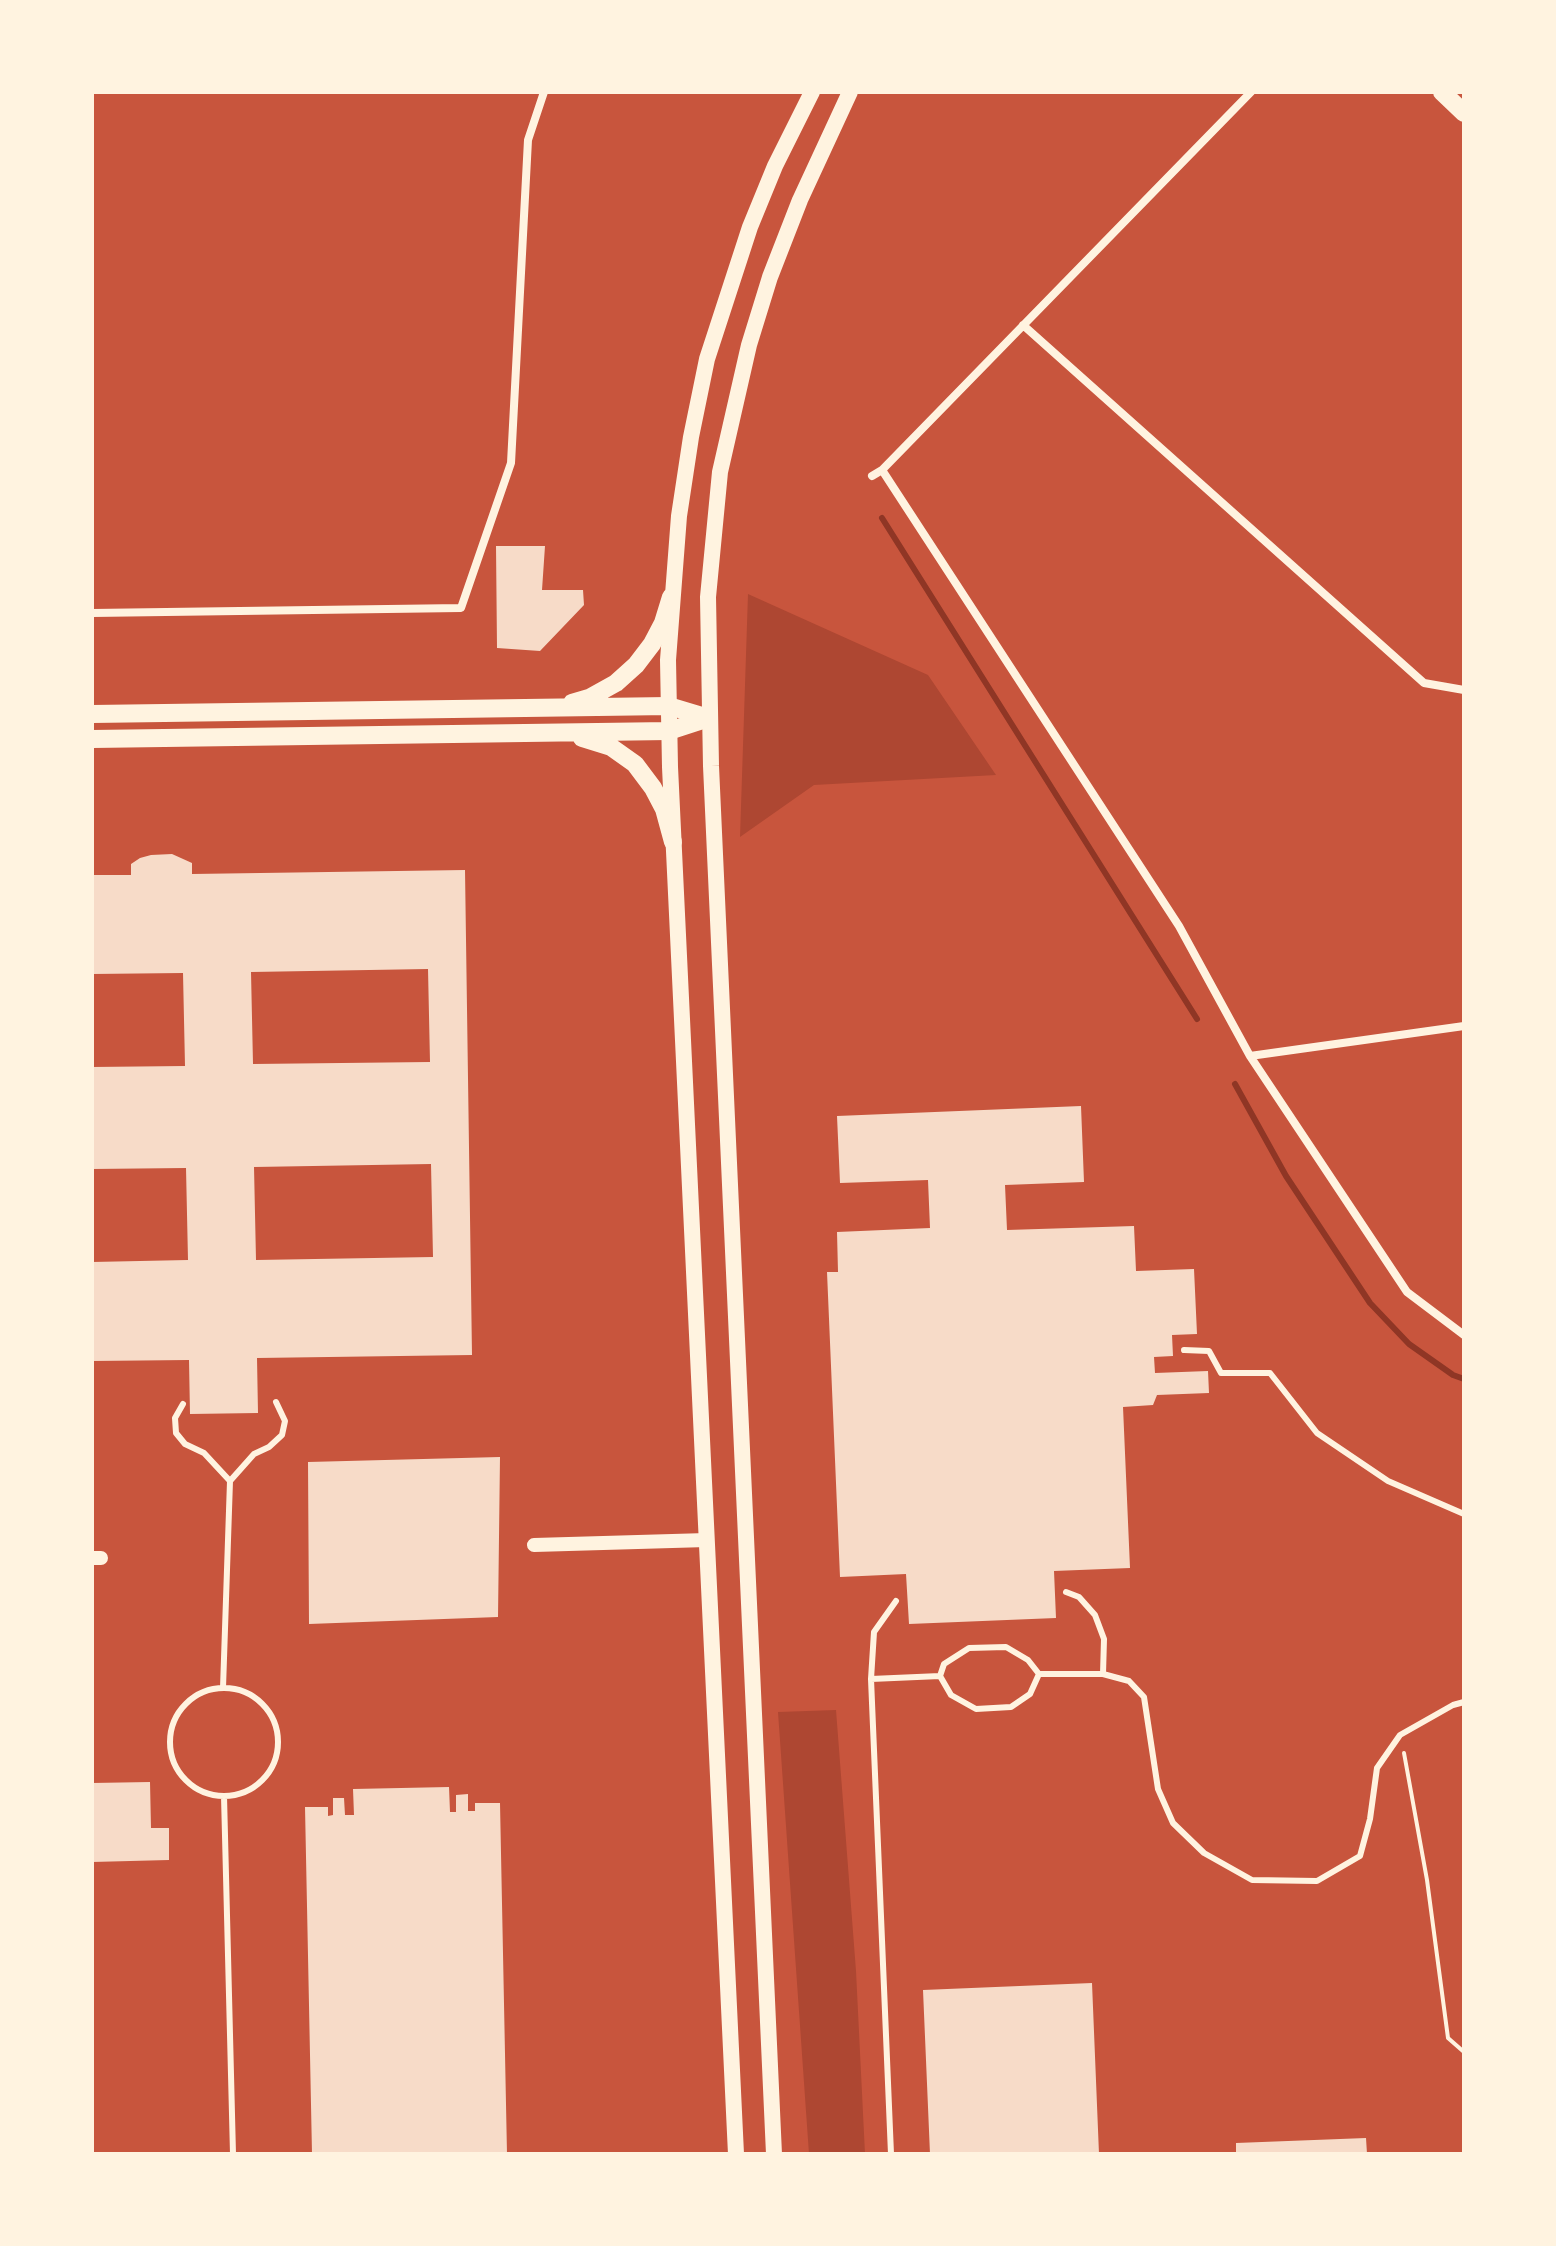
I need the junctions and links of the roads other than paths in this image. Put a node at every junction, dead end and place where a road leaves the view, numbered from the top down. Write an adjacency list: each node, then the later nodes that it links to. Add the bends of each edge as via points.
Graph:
1 (544, 92): 11 (street, via 528,140 511,463 461,608)
2 (812, 92): 10 (main road, via 750,227 707,359 681,503)
3 (850, 92): 16 (main road, via 770,277 732,412 720,472 708,597)
4 (1251, 92): 7 (street)
5 (1442, 92): 6 (main road)
6 (1464, 113)
7 (1023, 325): 8 (street); 12 (street, via 1424,683)
8 (882, 470): 9 (street); 22 (street, via 1179,926)
9 (872, 476)
10 (671, 597): 13 (main road); 14 (main road, via 663,623 636,665 589,698)
11 (92, 613)
12 (1464, 690)
13 (669, 706): 14 (main road); 16 (main road); 17 (main road)
14 (550, 708): 15 (main road)
15 (92, 714)
16 (709, 718): 17 (main road); 42 (main road)
17 (669, 731): 18 (main road); 20 (main road)
18 (551, 732): 19 (main road); 20 (main road, via 611,747 635,764 664,809)
19 (92, 739)
20 (673, 842): 29 (main road)
21 (1464, 1026): 22 (street)
22 (1250, 1056): 23 (street, via 1407,1292)
23 (1464, 1335)
24 (1184, 1350): 28 (lane, via 1209,1351 1221,1373 1270,1373 1317,1433 1388,1481)
25 (276, 1402): 27 (lane, via 285,1421 282,1435 254,1454)
26 (183, 1404): 27 (lane, via 175,1418 176,1433)
27 (230, 1481): 37 (lane)
28 (1464, 1514)
29 (707, 1540): 30 (street); 41 (main road)
30 (534, 1545)
31 (1066, 1592): 34 (lane, via 1079,1597 1095,1615 1104,1639)
32 (896, 1601): 36 (lane, via 874,1632)
33 (1039, 1674): 34 (lane); 35 (lane, via 1006,1647 969,1648 944,1664); 35 (lane, via 1030,1694 1011,1707 976,1709 951,1695)
34 (1103, 1674): 38 (lane, via 1129,1681 1144,1697 1158,1789 1173,1823 1204,1853 1252,1880 1317,1881 1360,1856 1377,1768 1400,1735)
35 (940, 1676): 36 (lane)
36 (871, 1679): 43 (lane)
37 (223, 1688): 39 (lane, via 187,1703 175,1718 170,1737 181,1776 197,1789); 39 (lane, via 263,1704 275,1724 278,1747 271,1769 256,1787)
38 (1464, 1702)
39 (224, 1796): 40 (lane)
40 (233, 2154)
41 (736, 2154)
42 (774, 2154)
43 (891, 2154)

